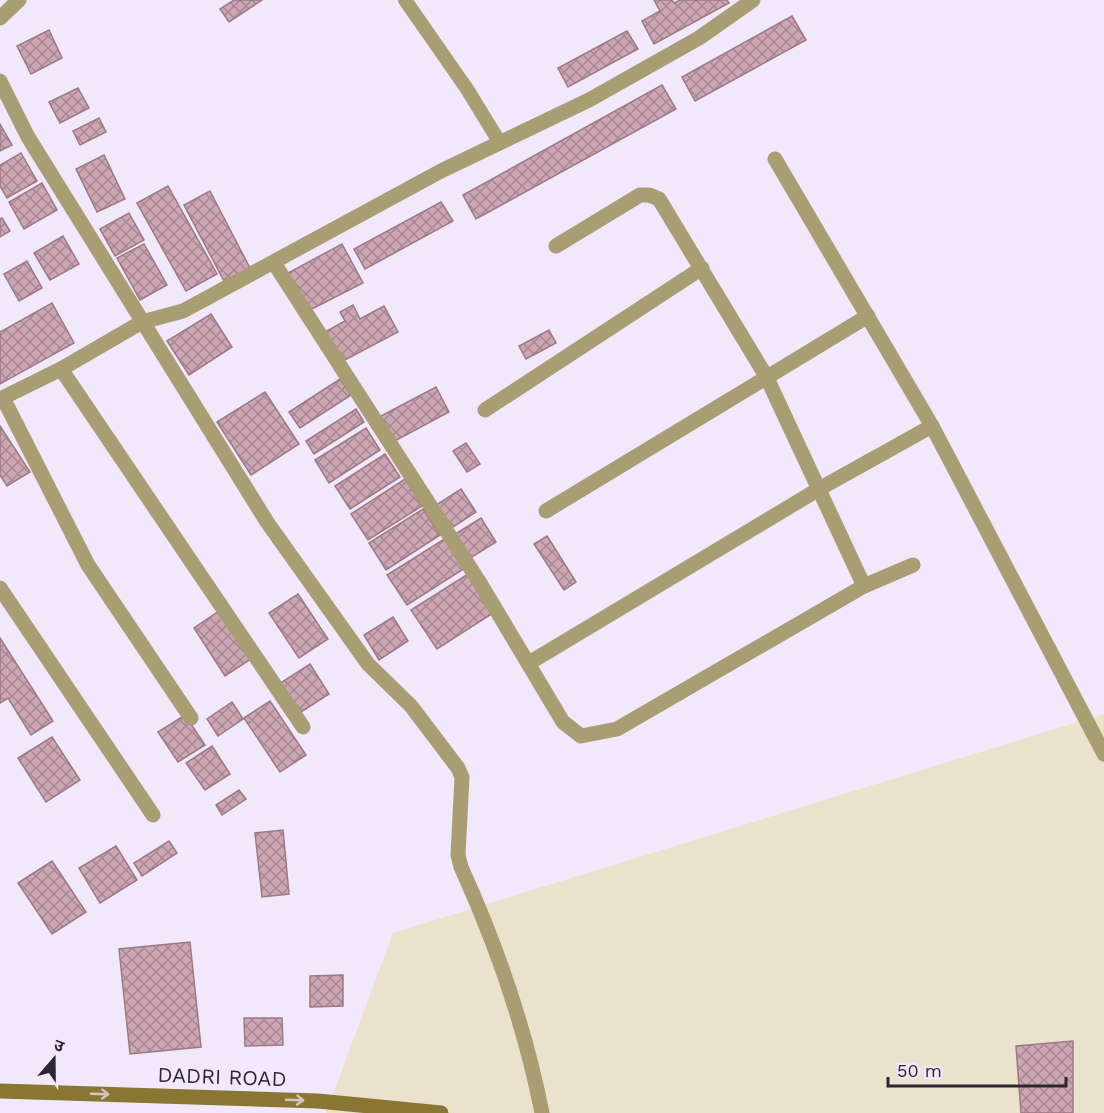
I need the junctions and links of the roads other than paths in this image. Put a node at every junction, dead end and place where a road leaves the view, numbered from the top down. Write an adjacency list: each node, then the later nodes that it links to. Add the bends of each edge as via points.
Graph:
1 (20, 0): 4 (street)
2 (405, 0): 6 (lane)
3 (753, 0): 6 (street, via 689,44 589,100)
4 (0, 18)
5 (0, 81): 12 (street, via 28,137)
6 (500, 143): 9 (street)
7 (775, 159): 11 (street)
8 (556, 246): 10 (street, via 640,195 649,195 659,199)
9 (274, 263): 12 (street, via 183,311); 23 (street)
10 (702, 268): 14 (street); 16 (street)
11 (867, 316): 14 (street); 17 (street)
12 (142, 322): 13 (street); 30 (street, via 274,532 368,664 411,706 462,777 458,855 495,943 528,1050)
13 (61, 369): 15 (street); 25 (street)
14 (766, 376): 18 (street); 19 (street)
15 (2, 399): 24 (street, via 88,565)
16 (485, 410)
17 (932, 426): 18 (street); 26 (street)
18 (819, 489): 21 (street); 23 (street)
19 (546, 511)
20 (914, 565): 21 (street)
21 (864, 586): 23 (street, via 617,729 581,736 563,722)
22 (0, 588): 27 (street)
23 (529, 663)
24 (191, 718)
25 (303, 727)
26 (1104, 754)
27 (153, 815)
28 (0, 1091): 29 (main road, DADRI ROAD, one-way to 29, via 318,1101)
29 (441, 1113)
30 (542, 1113)

